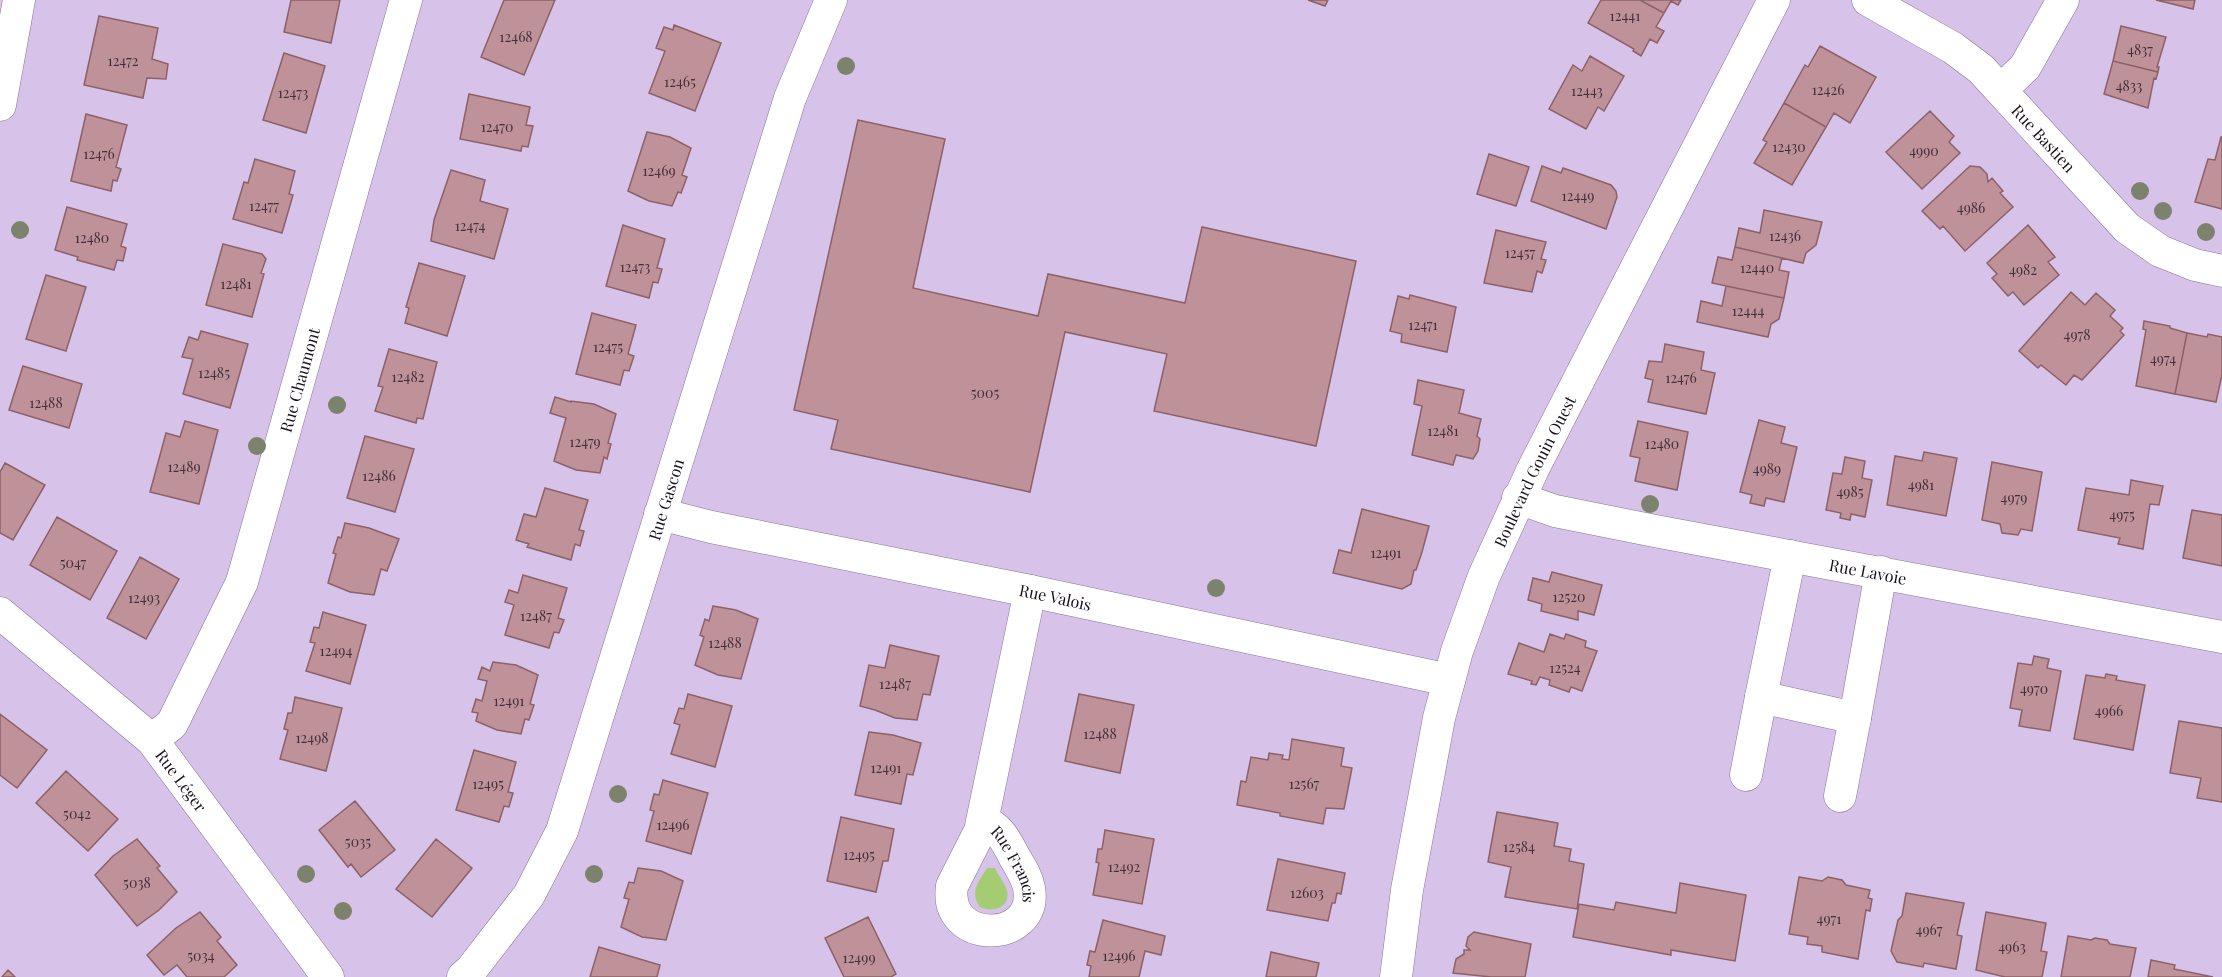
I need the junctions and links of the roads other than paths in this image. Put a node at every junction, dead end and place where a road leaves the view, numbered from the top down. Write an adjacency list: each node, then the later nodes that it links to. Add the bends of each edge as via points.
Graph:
1 (19, 0): 8 (street)
2 (406, 0): 20 (street, Rue Chaumont, via 242,582 172,724)
3 (831, 0): 11 (street, Rue Gascon, via 790,98)
4 (1774, 0): 10 (street, Boulevard Gouin Ouest)
5 (1868, 0): 7 (street, Rue Bastien, via 1960,53)
6 (2063, 0): 7 (street, via 2025,67)
7 (2002, 89): 9 (street, Rue Bastien, via 2127,228 2160,251)
8 (0, 105)
9 (2222, 271)
10 (1518, 498): 12 (street, Rue Lavoie, via 1555,511); 17 (street, Boulevard Gouin Ouest, via 1480,586)
11 (660, 514): 14 (street, Rue Valois); 25 (street, Rue Gascon, via 562,831 529,895)
12 (1790, 556): 13 (street, Rue Lavoie); 18 (street)
13 (1881, 572): 16 (street, Rue Lavoie); 19 (street)
14 (1030, 591): 17 (street, Rue Valois); 23 (street, Rue Francis)
15 (0, 613): 20 (street, Rue Léger)
16 (2222, 637)
17 (1449, 680): 26 (street, Boulevard Gouin Ouest, via 1407,890)
18 (1761, 697): 19 (street); 21 (street)
19 (1856, 718): 22 (street)
20 (152, 740): 24 (street, Rue Léger)
21 (1746, 775)
22 (1840, 795)
23 (983, 821)
24 (328, 977)
25 (463, 977)
26 (1396, 977)

